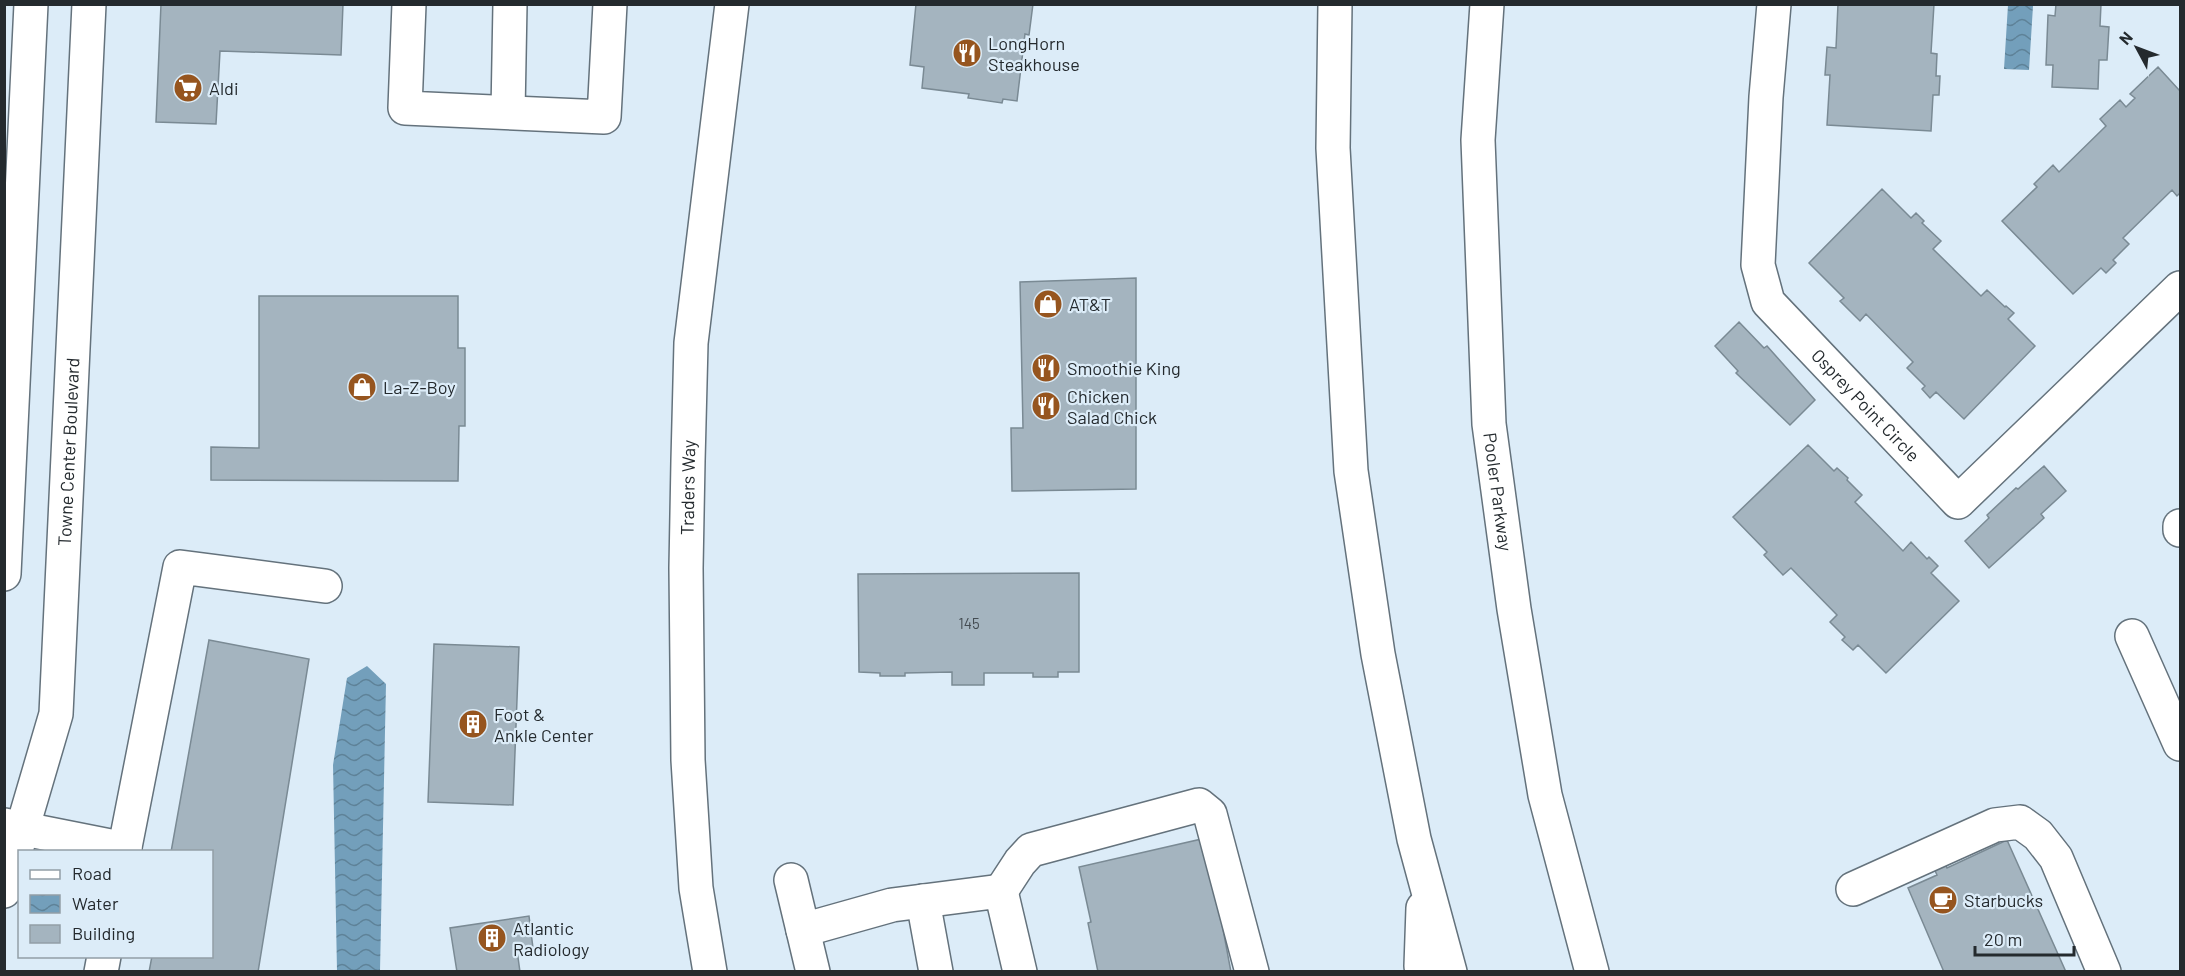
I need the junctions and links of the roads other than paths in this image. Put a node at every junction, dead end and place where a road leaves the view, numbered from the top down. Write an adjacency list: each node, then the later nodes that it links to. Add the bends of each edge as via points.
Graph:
1 (31, 4): 14 (street)
2 (89, 4): 18 (street, Towne Center Boulevard, via 56,714)
3 (409, 4): 10 (street, via 405,108)
4 (510, 4): 10 (street)
5 (610, 4): 10 (street, via 603,117)
6 (732, 4): 27 (street, Traders Way, via 691,343 688,473 688,760 696,888)
7 (1335, 4): 20 (street, via 1333,148 1351,471 1378,654)
8 (1487, 4): 34 (street, Pooler Parkway, via 1478,140 1489,424 1545,795)
9 (1774, 4): 11 (street, Osprey Point Circle, via 1758,265 1768,302 1958,502)
10 (508, 112)
11 (2181, 288)
12 (2181, 526): 13 (street)
13 (2181, 530)
14 (4, 574)
15 (325, 586): 19 (street, via 180,567)
16 (2132, 636): 17 (street)
17 (2181, 744)
18 (14, 826): 19 (street); 23 (street, Towne Center Boulevard)
19 (124, 850)
20 (1424, 876): 32 (street); 33 (street)
21 (791, 880): 26 (street)
22 (1853, 889): 35 (street, via 1995,825 2019,822 2038,834 2056,858)
23 (4, 891)
24 (1001, 891): 25 (street); 30 (street); 31 (street, via 1031,850 1199,805 1210,814)
25 (923, 902): 26 (street, via 892,905); 29 (street)
26 (803, 930): 28 (street)
27 (710, 972)
28 (813, 972)
29 (936, 972)
30 (1020, 972)
31 (1252, 972)
32 (1423, 972)
33 (1450, 972)
34 (1592, 972)
35 (2104, 972)

